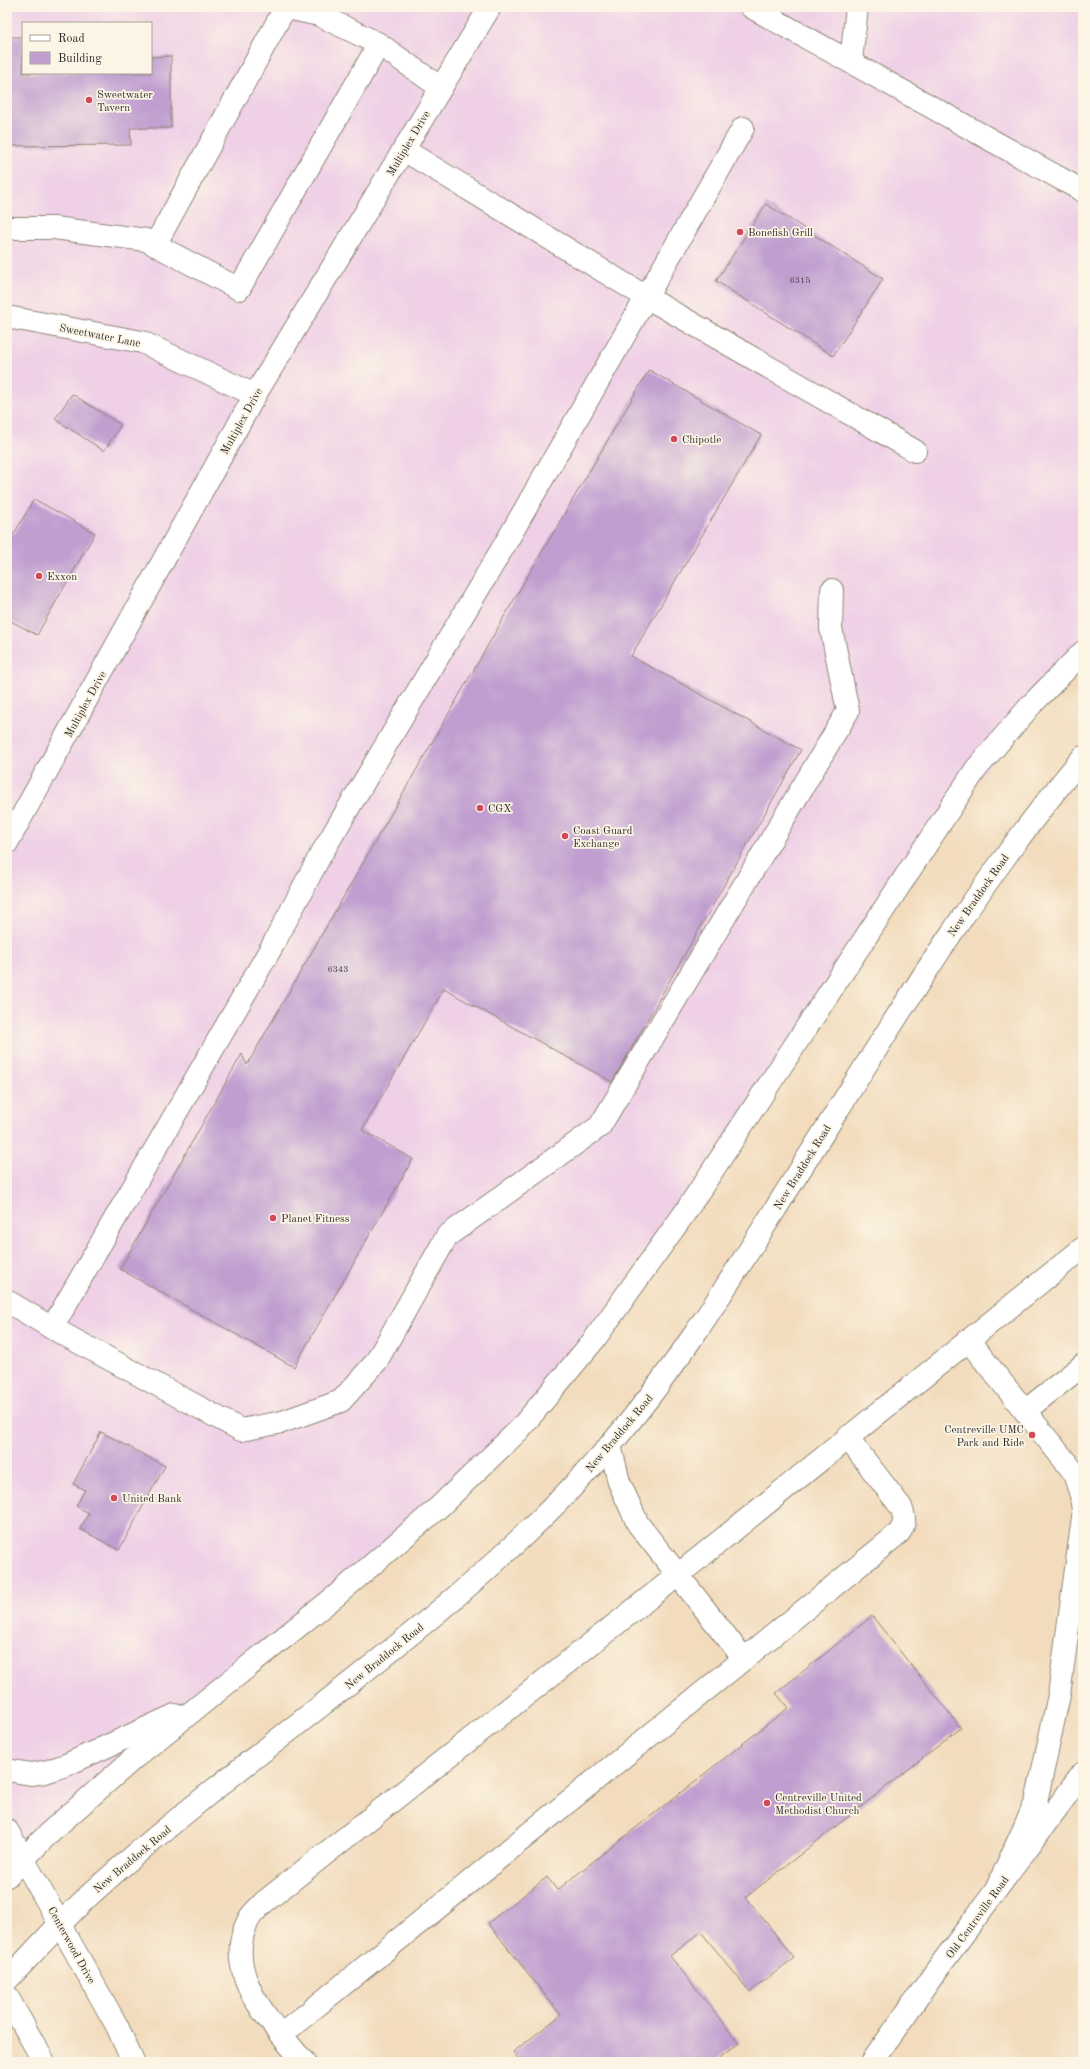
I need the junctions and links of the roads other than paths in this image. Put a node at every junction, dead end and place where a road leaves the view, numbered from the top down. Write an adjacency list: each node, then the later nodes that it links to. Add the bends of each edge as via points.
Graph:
1 (284, 7): 5 (street, via 319,15); 12 (street)
2 (490, 7): 7 (street, Multiplex Drive)
3 (751, 7): 6 (street)
4 (857, 7): 6 (street)
5 (379, 44): 7 (street); 12 (street, via 239,289)
6 (851, 61): 10 (street)
7 (441, 88): 9 (street, Multiplex Drive)
8 (743, 128): 13 (street)
9 (404, 150): 13 (street); 15 (street, Multiplex Drive)
10 (1083, 190)
11 (7, 228): 12 (street, via 54,228 146,240)
12 (155, 245)
13 (646, 297): 16 (street); 23 (street, via 508,539 320,856 274,943)
14 (7, 317): 15 (street, Sweetwater Lane, via 142,342)
15 (255, 395): 20 (street, Multiplex Drive)
16 (915, 451)
17 (832, 590): 23 (street, via 830,628 848,711 600,1126 447,1236 376,1362 342,1402 282,1422 241,1430)
18 (1083, 652): 35 (street, via 1031,705 976,769 684,1214 590,1346 519,1430 439,1508)
19 (1083, 757): 28 (street, New Braddock Road, via 1039,809 959,920 725,1288 653,1392)
20 (7, 843)
21 (1083, 1248): 24 (street)
22 (7, 1301): 23 (street)
23 (52, 1328)
24 (968, 1340): 26 (street); 27 (street)
25 (1083, 1365): 26 (street)
26 (1025, 1411): 29 (street, via 1073,1471)
27 (847, 1437): 31 (street); 34 (street, via 901,1507 905,1517 904,1524 899,1533)
28 (610, 1446): 31 (street, via 619,1482 638,1524); 42 (street, New Braddock Road, via 577,1483 501,1557 430,1618 196,1805 94,1892)
29 (1083, 1511)
30 (1083, 1517): 33 (street)
31 (678, 1574): 34 (street); 45 (street, via 263,1903 250,1918 242,1937 240,1956 250,1989 263,2013)
32 (1083, 1628): 33 (street)
33 (1066, 1644): 41 (street, via 1059,1695 1036,1802)
34 (744, 1659): 45 (street)
35 (210, 1698): 36 (street, via 66,1765 32,1774); 39 (street, via 133,1759 50,1832)
36 (7, 1770)
37 (1083, 1773): 41 (street, Old Centreville Road)
38 (7, 1830): 39 (street, Centerwood Drive)
39 (24, 1860): 40 (street); 42 (street, Centerwood Drive)
40 (7, 1876)
41 (996, 1890): 49 (street, Old Centreville Road)
42 (60, 1925): 43 (street, New Braddock Road); 47 (street, Centerwood Drive, via 117,2026)
43 (7, 1980)
44 (7, 1996): 46 (street)
45 (282, 2035): 48 (street)
46 (44, 2062)
47 (133, 2062)
48 (304, 2062)
49 (872, 2062)

